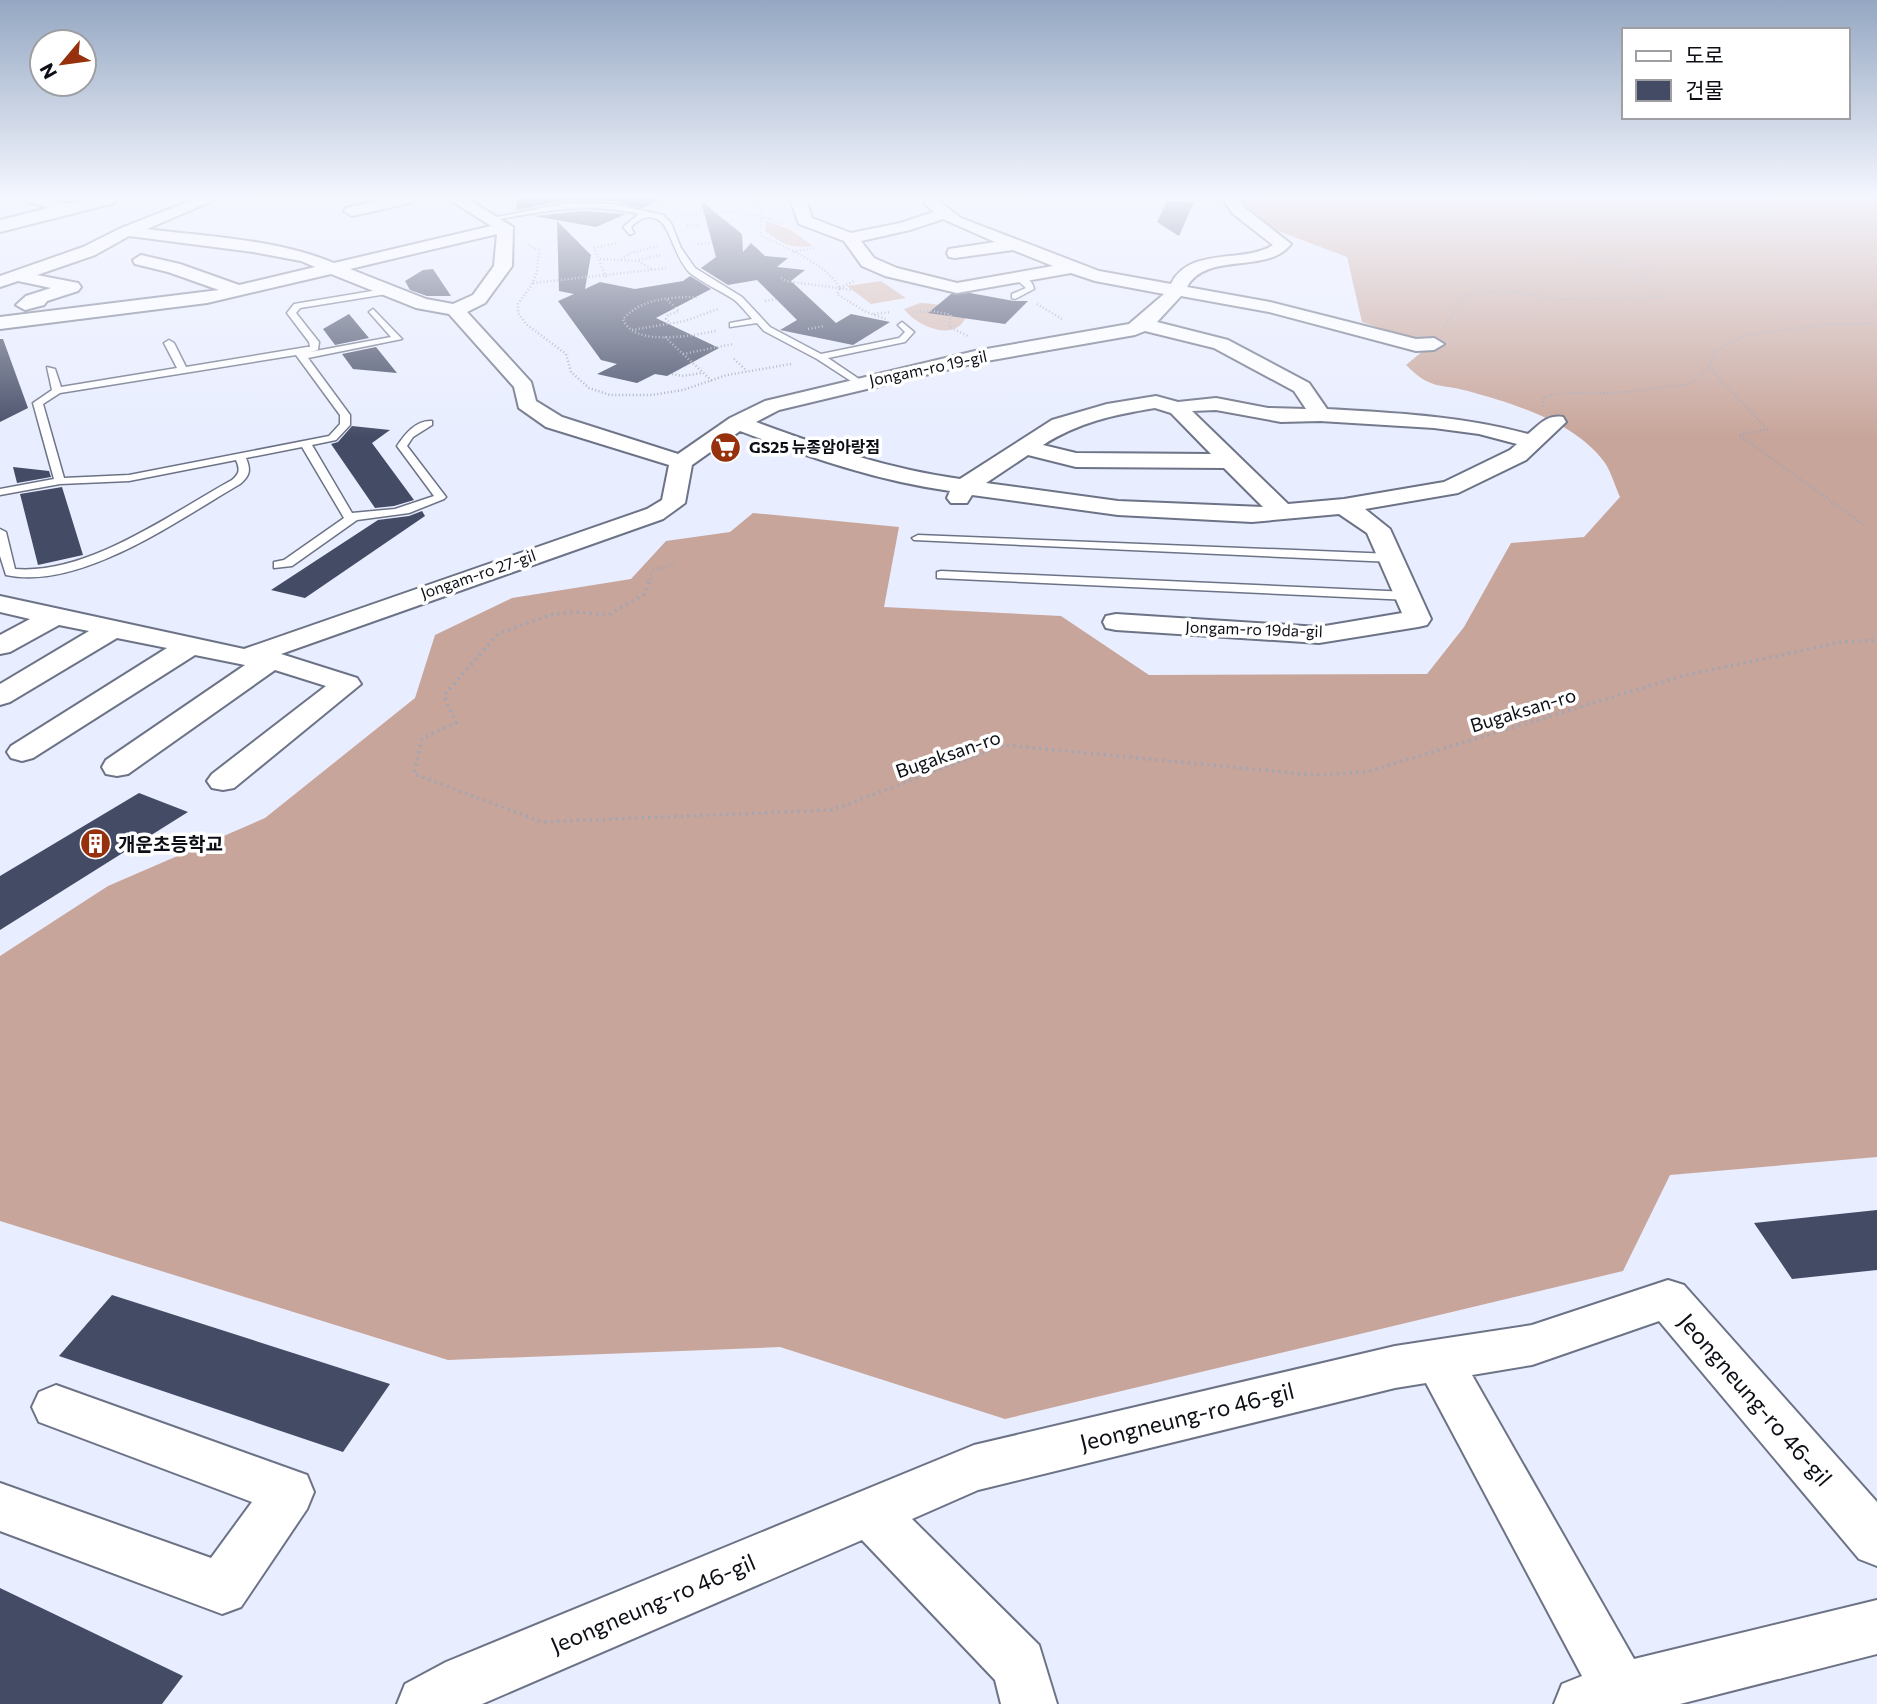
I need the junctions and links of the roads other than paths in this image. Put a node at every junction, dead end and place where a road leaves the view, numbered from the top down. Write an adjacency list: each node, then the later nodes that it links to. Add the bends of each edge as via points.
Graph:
1 (8, 279): 17 (street, via 72,287 32,300 38,301 9,311 15,313)
2 (205, 279): 12 (street)
3 (294, 279): 12 (street)
4 (363, 279): 11 (street)
5 (493, 279): 14 (street, via 479,299)
6 (706, 279): 16 (lane, via 739,299)
7 (918, 279): 8 (street, via 957,288 1018,289)
8 (1045, 279)
9 (1110, 279): 13 (street)
10 (1183, 279): 13 (street, Jongam-ro 19-gil)
11 (390, 290): 14 (street, via 422,304); 23 (lane, via 297,306 291,313 315,348)
12 (241, 291): 17 (street)
13 (1177, 291): 19 (street, Jongam-ro 19-gil); 22 (street, via 1270,307 1416,345)
14 (455, 310): 39 (street, via 524,386 526,404 554,422)
15 (373, 312): 23 (lane, via 397,338 394,341)
16 (759, 320): 20 (lane); 24 (lane, via 767,329)
17 (0, 321)
18 (899, 324): 24 (lane, via 910,331 902,340)
19 (1142, 324): 27 (street, Jongam-ro 19-gil); 30 (street, via 1221,344 1302,387)
20 (733, 325)
21 (169, 343): 26 (lane)
22 (1434, 344)
23 (301, 354): 26 (lane); 35 (lane, via 345,415 345,425 332,438)
24 (822, 358): 27 (lane)
25 (50, 369): 28 (lane)
26 (183, 370): 28 (lane)
27 (860, 383): 33 (street, Jongam-ro 19-gil, via 772,405)
28 (57, 391): 40 (lane, via 38,403)
29 (1178, 409): 30 (street, via 1209,404 1281,416); 36 (street, via 1156,402 1107,410 1060,425); 38 (street)
30 (1320, 415): 34 (street, via 1480,428)
31 (1555, 422): 34 (street)
32 (428, 423): 45 (lane, via 402,446 440,497 425,505)
33 (738, 423): 39 (street, Jongam-ro 19-gil); 42 (street, via 849,471 918,480)
34 (1533, 442): 43 (street, via 1518,456 1450,488)
35 (305, 443): 37 (lane); 45 (lane, via 344,511)
36 (1022, 447): 38 (street, via 1076,460); 42 (street)
37 (239, 455): 40 (lane, via 129,478); 46 (lane, via 245,468 236,482 88,561 32,573 10,572)
38 (1231, 461): 44 (street)
39 (681, 462): 58 (street, Jongam-ro 27-gil, via 673,503 655,514)
40 (60, 481): 41 (lane)
41 (0, 492)
42 (960, 495): 44 (street, via 1118,508 1252,515)
43 (1344, 506): 44 (street); 48 (street, Jongam-ro 19da-gil, via 1378,529)
44 (1282, 512)
45 (354, 517): 49 (lane, via 288,564)
46 (0, 532)
47 (918, 538): 48 (lane)
48 (1392, 558): 51 (street, Jongam-ro 19da-gil)
49 (278, 565)
50 (941, 575): 51 (lane)
51 (1409, 597): 54 (street, Jongam-ro 19da-gil, via 1418,619 1319,635)
52 (0, 604): 53 (street)
53 (55, 616): 55 (street); 56 (street)
54 (1116, 622)
55 (112, 629): 57 (street); 59 (street)
56 (0, 646)
57 (190, 646): 58 (street); 60 (street)
58 (257, 659): 61 (street, Jongam-ro 27-gil); 62 (street, via 347,684)
59 (0, 696)
60 (22, 752)
61 (117, 767)
62 (223, 781)
63 (1438, 1360): 66 (street, Jeongneung-ro 46-gil, via 974,1468); 67 (street, Jeongneung-ro 46-gil, via 1532,1345 1668,1299); 69 (street)
64 (56, 1407): 65 (street, via 289,1492 222,1588)
65 (0, 1507)
66 (870, 1513): 70 (street, Jeongneung-ro 46-gil, via 466,1682); 71 (street, via 1019,1665)
67 (1877, 1541)
68 (1877, 1627): 69 (street)
69 (1602, 1697)
70 (425, 1704)
71 (1029, 1704)

